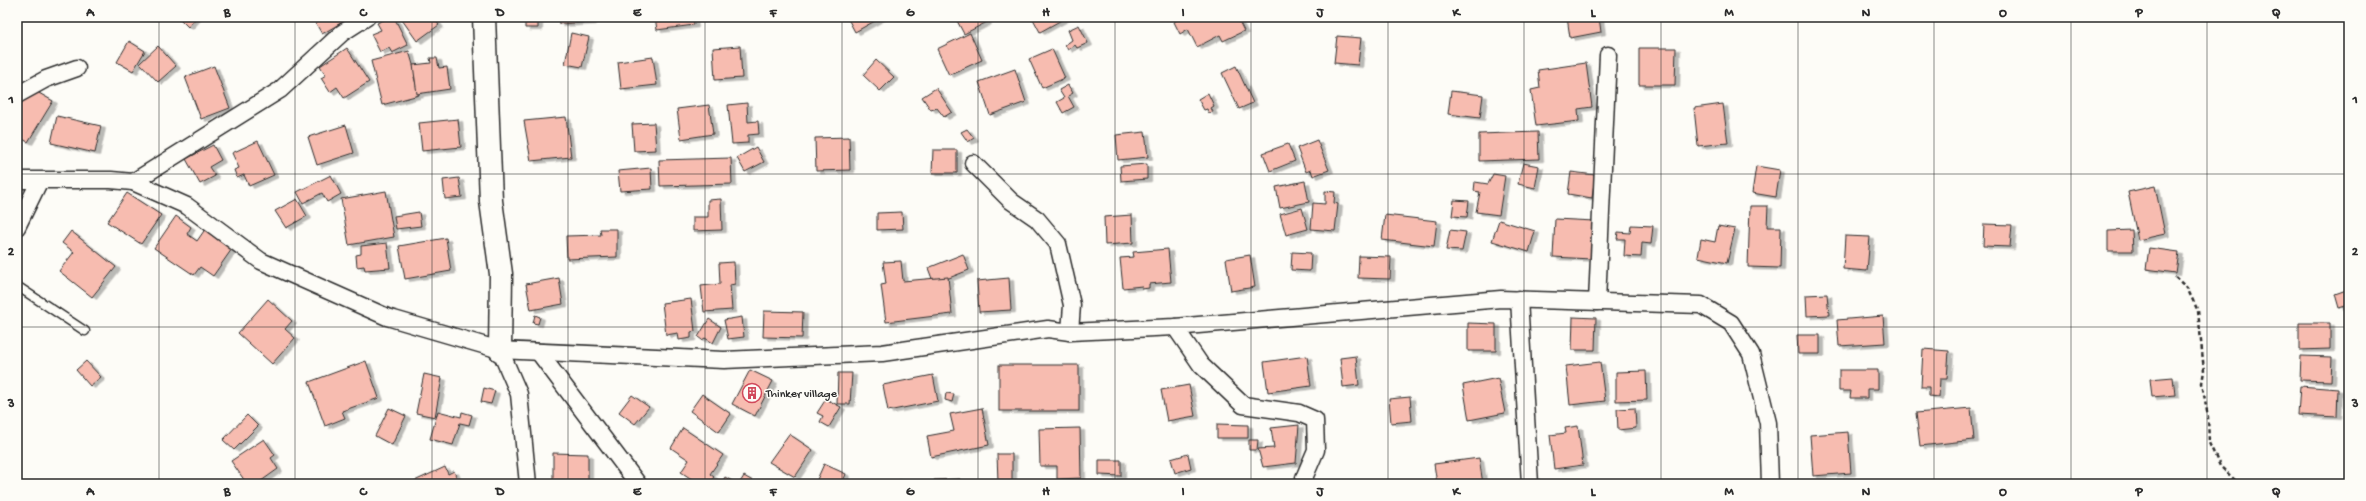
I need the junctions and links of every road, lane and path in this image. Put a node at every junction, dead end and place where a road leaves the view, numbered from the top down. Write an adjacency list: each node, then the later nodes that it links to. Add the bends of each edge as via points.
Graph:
1 (368, 17): 9 (street, via 342,33 280,90)
2 (484, 17): 18 (street, via 491,201 501,274)
3 (1608, 55): 14 (street)
4 (77, 68): 5 (street, via 46,79)
5 (17, 95)
6 (973, 163): 17 (street, via 988,181 1037,219 1058,244 1072,305)
7 (17, 180): 8 (street)
8 (39, 182): 9 (street, via 77,179); 10 (street)
9 (133, 182): 18 (street, via 187,206 260,261 386,317)
10 (17, 227)
11 (2175, 277): 25 (path, via 2187,288 2198,311 2209,443 2220,466)
12 (17, 286): 16 (lane)
13 (1519, 299): 14 (street); 15 (street); 23 (street)
14 (1597, 302): 24 (street, via 1701,305 1731,323 1751,354 1768,423)
15 (1175, 327): 17 (street); 22 (street, via 1201,365 1243,405 1299,413 1315,420 1316,450 1304,478)
16 (85, 331)
17 (1070, 332): 19 (street, via 1048,329 882,353 732,360)
18 (500, 350): 19 (street); 20 (street, via 520,394)
19 (540, 354): 21 (street)
20 (528, 484)
21 (638, 484)
22 (1305, 484)
23 (1530, 484)
24 (1770, 484)
25 (2239, 484)

